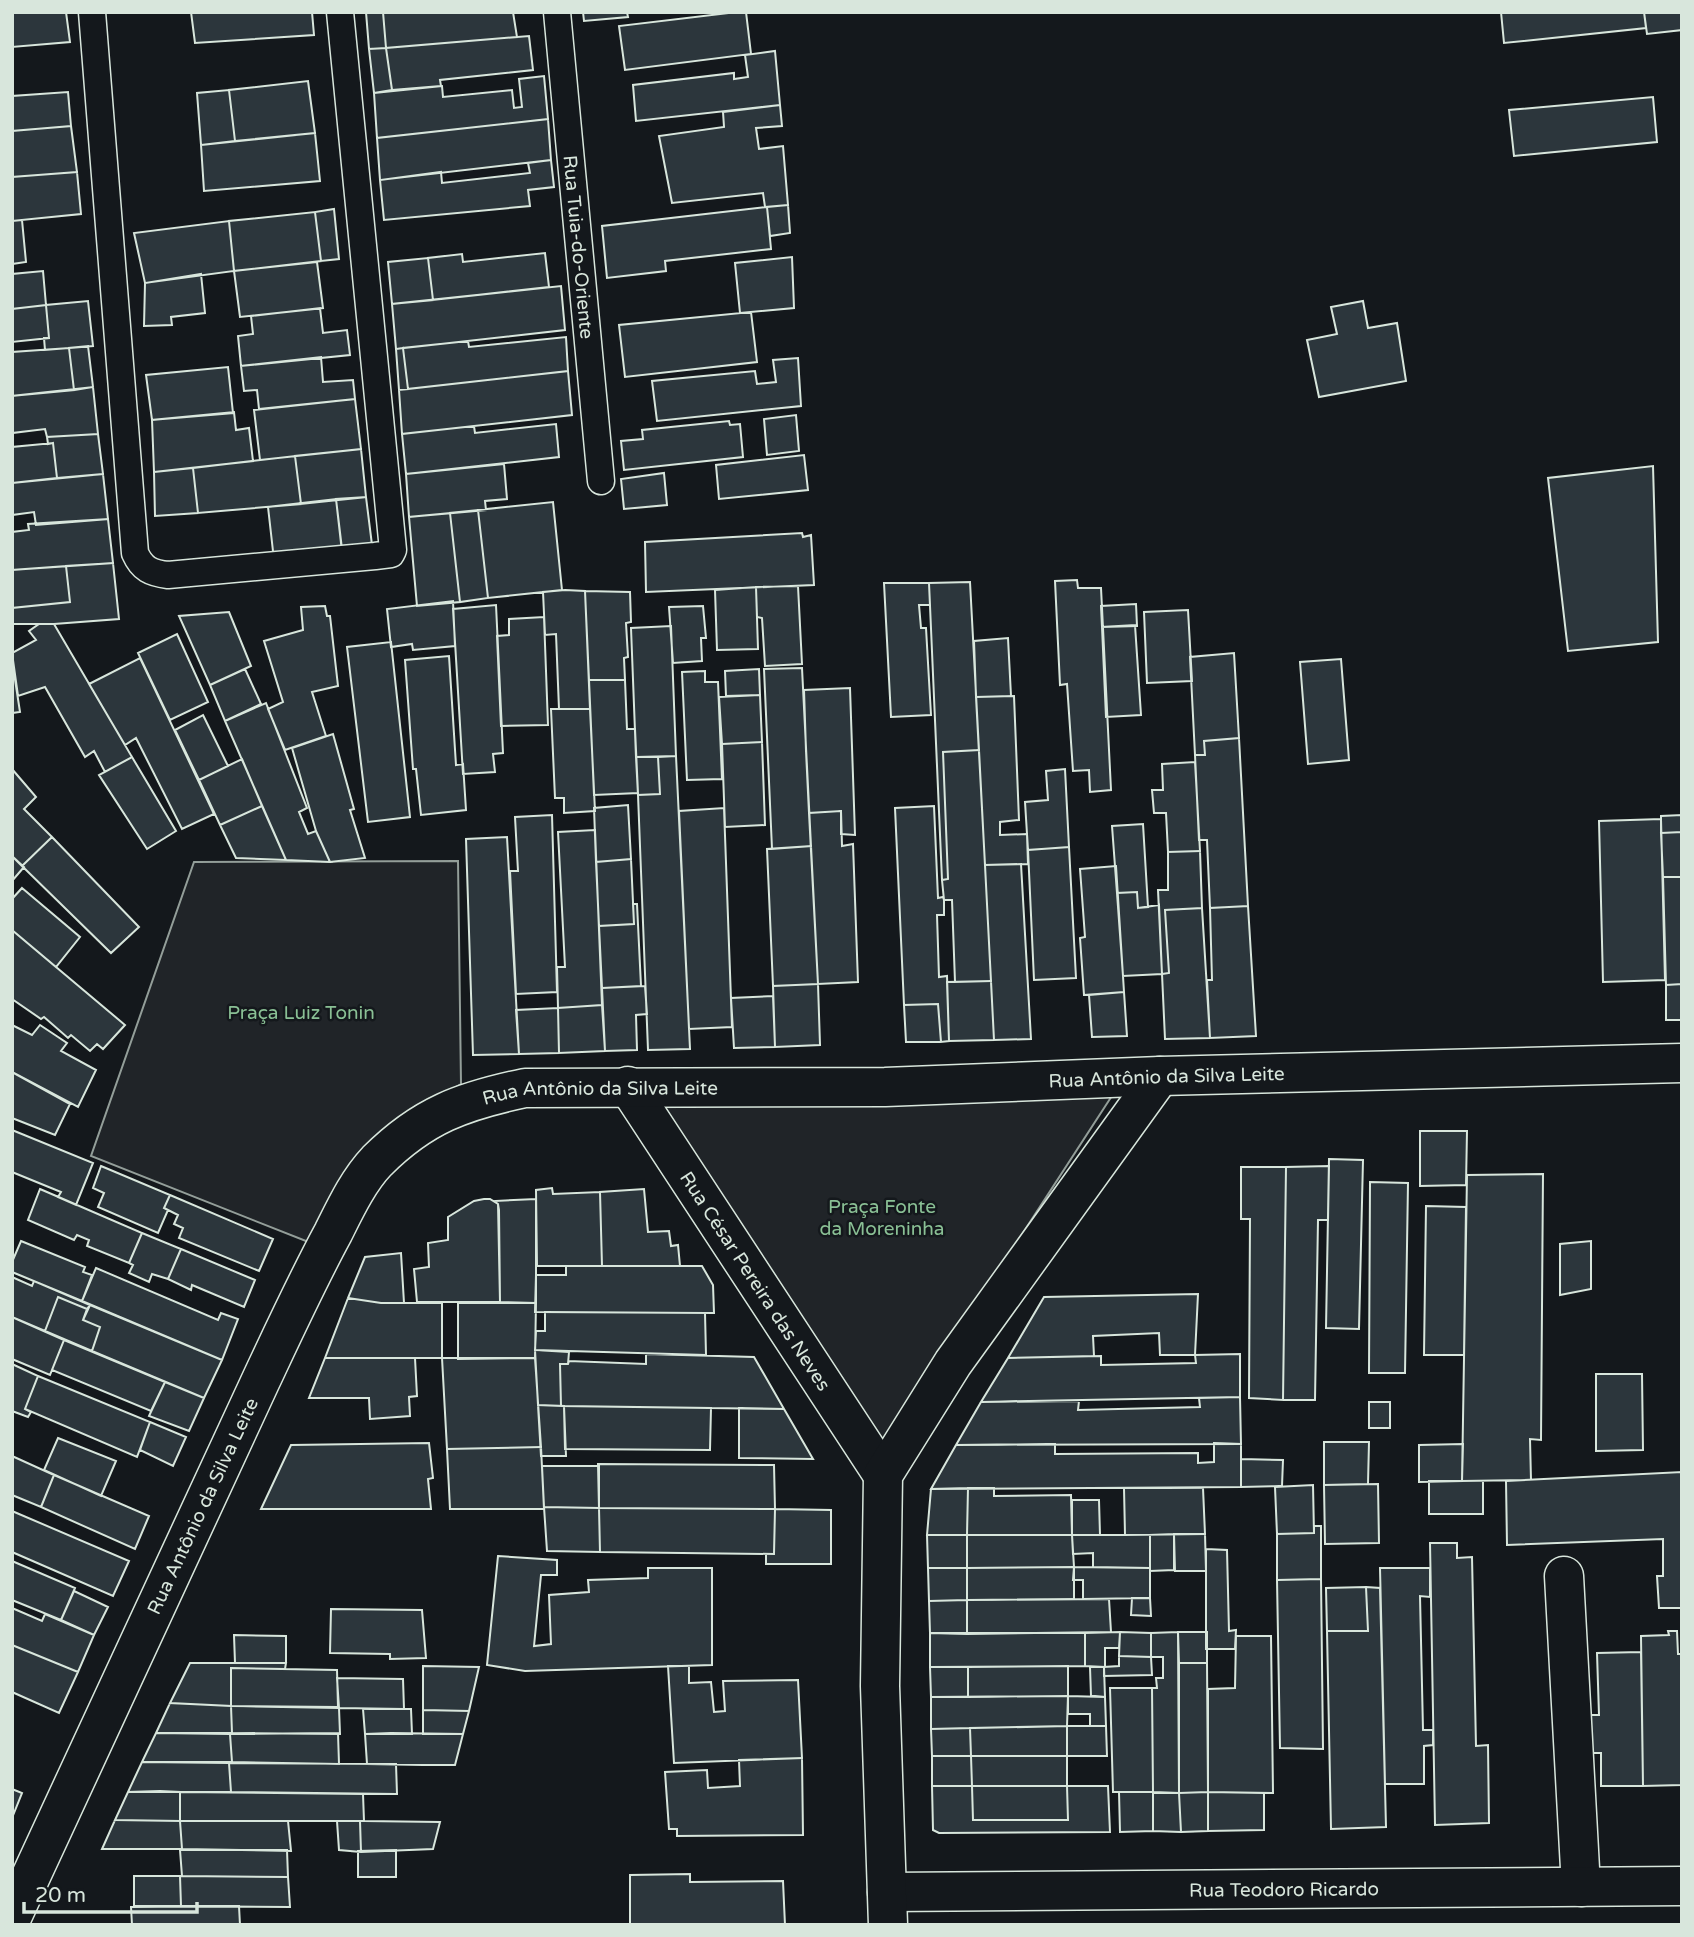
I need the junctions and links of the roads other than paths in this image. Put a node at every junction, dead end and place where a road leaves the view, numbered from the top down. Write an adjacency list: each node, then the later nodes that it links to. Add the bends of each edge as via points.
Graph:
1 (92, 12): 2 (lane, via 135,553 140,565 152,573 168,575 375,556 393,550)
2 (340, 12)
3 (557, 12): 4 (lane, Rua Tuia-do-Oriente)
4 (601, 481)
5 (1682, 1063): 6 (street, Rua Antônio da Silva Leite)
6 (1160, 1076): 7 (street, Rua Antônio da Silva Leite, via 885,1087); 8 (street, via 953,1363)
7 (628, 1086): 8 (street, Rua César Pereira das Neves); 13 (street, Rua Antônio da Silva Leite, via 526,1088 480,1098 441,1112 406,1135 375,1164 309,1279)
8 (883, 1475): 12 (street, via 880,1686)
9 (1564, 1576): 11 (street)
10 (1682, 1886): 11 (street, Rua Teodoro Ricardo)
11 (1581, 1887): 12 (street, Rua Teodoro Ricardo)
12 (888, 1908)
13 (12, 1917)

